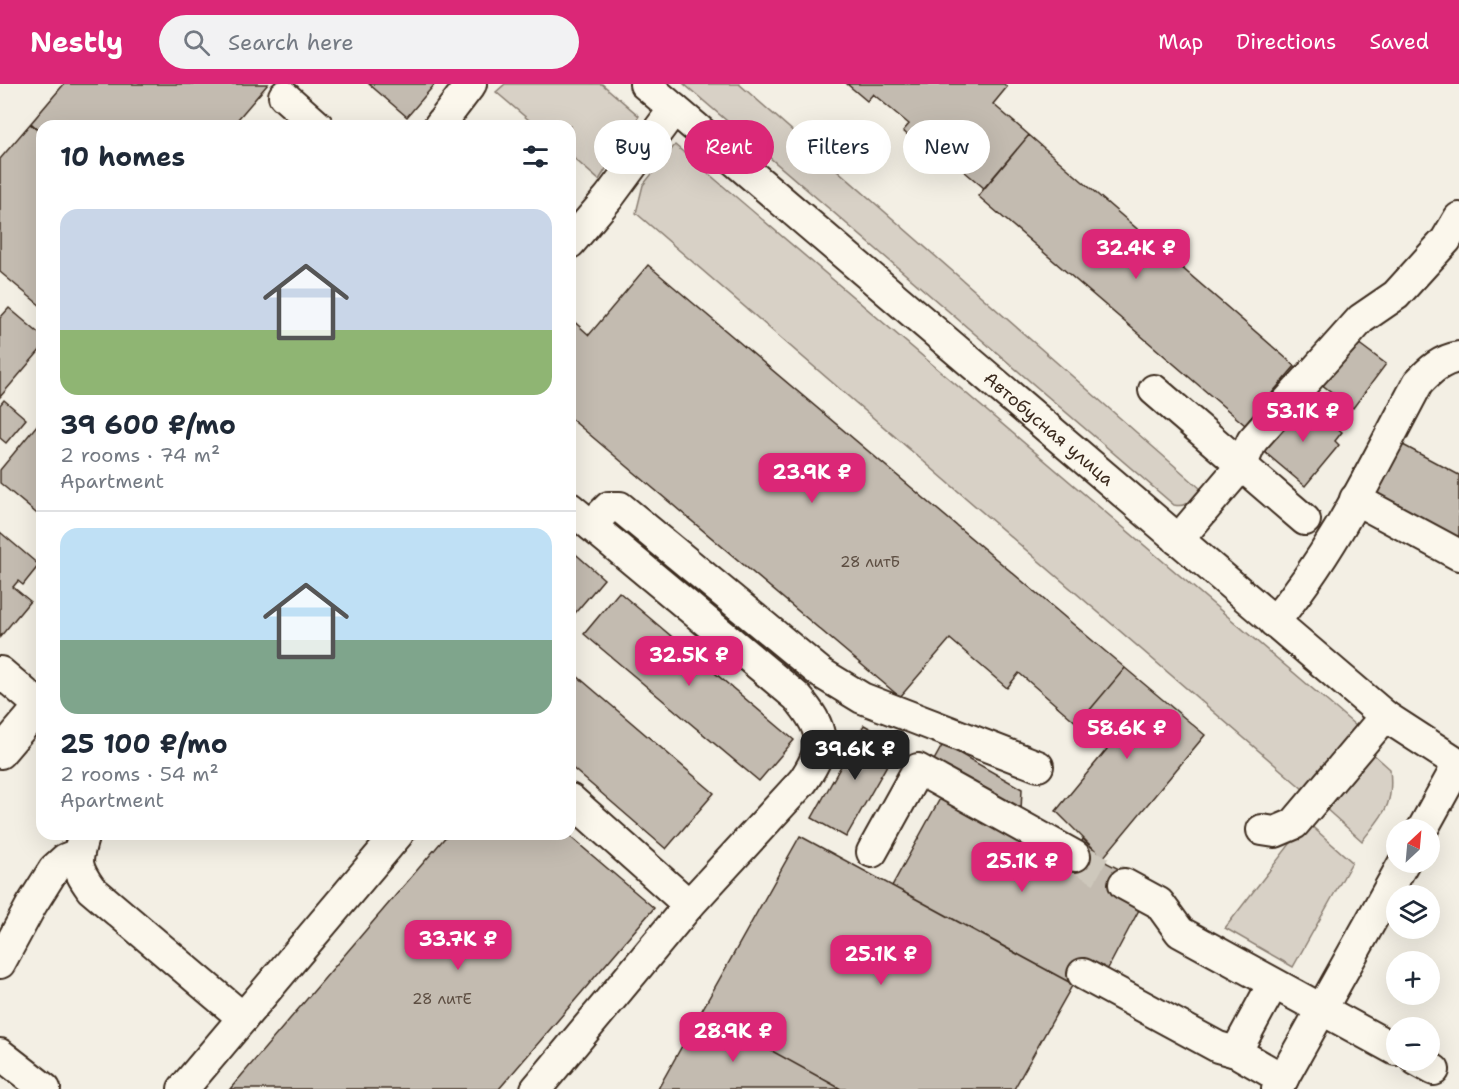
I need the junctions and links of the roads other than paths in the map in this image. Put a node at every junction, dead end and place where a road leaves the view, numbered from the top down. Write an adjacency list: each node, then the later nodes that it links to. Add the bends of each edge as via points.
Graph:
1 (471, 84): 6 (street)
2 (645, 84): 4 (street, Автобусная улица)
3 (284, 96): 5 (street)
4 (674, 108): 8 (street); 15 (street, Автобусная улица)
5 (311, 120)
6 (444, 120)
7 (1459, 218): 11 (street, via 1446,240 1396,295 1361,319 1252,441)
8 (576, 236)
9 (1459, 357): 12 (street, via 1431,369 1418,383)
10 (1154, 390): 11 (street)
11 (1241, 466): 14 (street); 15 (street)
12 (1355, 499): 16 (street); 17 (street, via 1295,597)
13 (581, 517): 24 (street, via 620,507 840,687); 34 (street, via 797,696 818,729 820,748 803,781)
14 (1305, 520)
15 (1178, 540): 17 (street, Автобусная улица)
16 (1459, 555)
17 (1274, 622): 21 (street, Автобусная улица)
18 (0, 672): 19 (street)
19 (36, 700)
20 (36, 710): 22 (street)
21 (1385, 716): 23 (street, Автобусная улица); 27 (street, via 1294,825 1275,832)
22 (0, 753)
23 (1459, 763): 26 (street)
24 (1038, 766)
25 (576, 804): 34 (street)
26 (1428, 819)
27 (1262, 830)
28 (393, 840): 39 (street)
29 (81, 844): 35 (street, via 54,869); 39 (street, via 79,872 91,889)
30 (872, 852): 31 (street, via 918,769)
31 (1075, 856)
32 (1398, 873): 38 (street)
33 (1124, 884): 37 (street, via 1159,903 1180,932)
34 (689, 905): 46 (street)
35 (0, 963)
36 (1083, 974): 41 (street, via 1218,1047)
37 (1273, 984): 38 (street); 41 (street)
38 (1321, 1009): 40 (street); 43 (street)
39 (243, 1018): 45 (street)
40 (1386, 1045)
41 (1236, 1052): 43 (street)
42 (0, 1054): 44 (street)
43 (1280, 1084)
44 (45, 1089)
45 (183, 1089)
46 (536, 1089)

